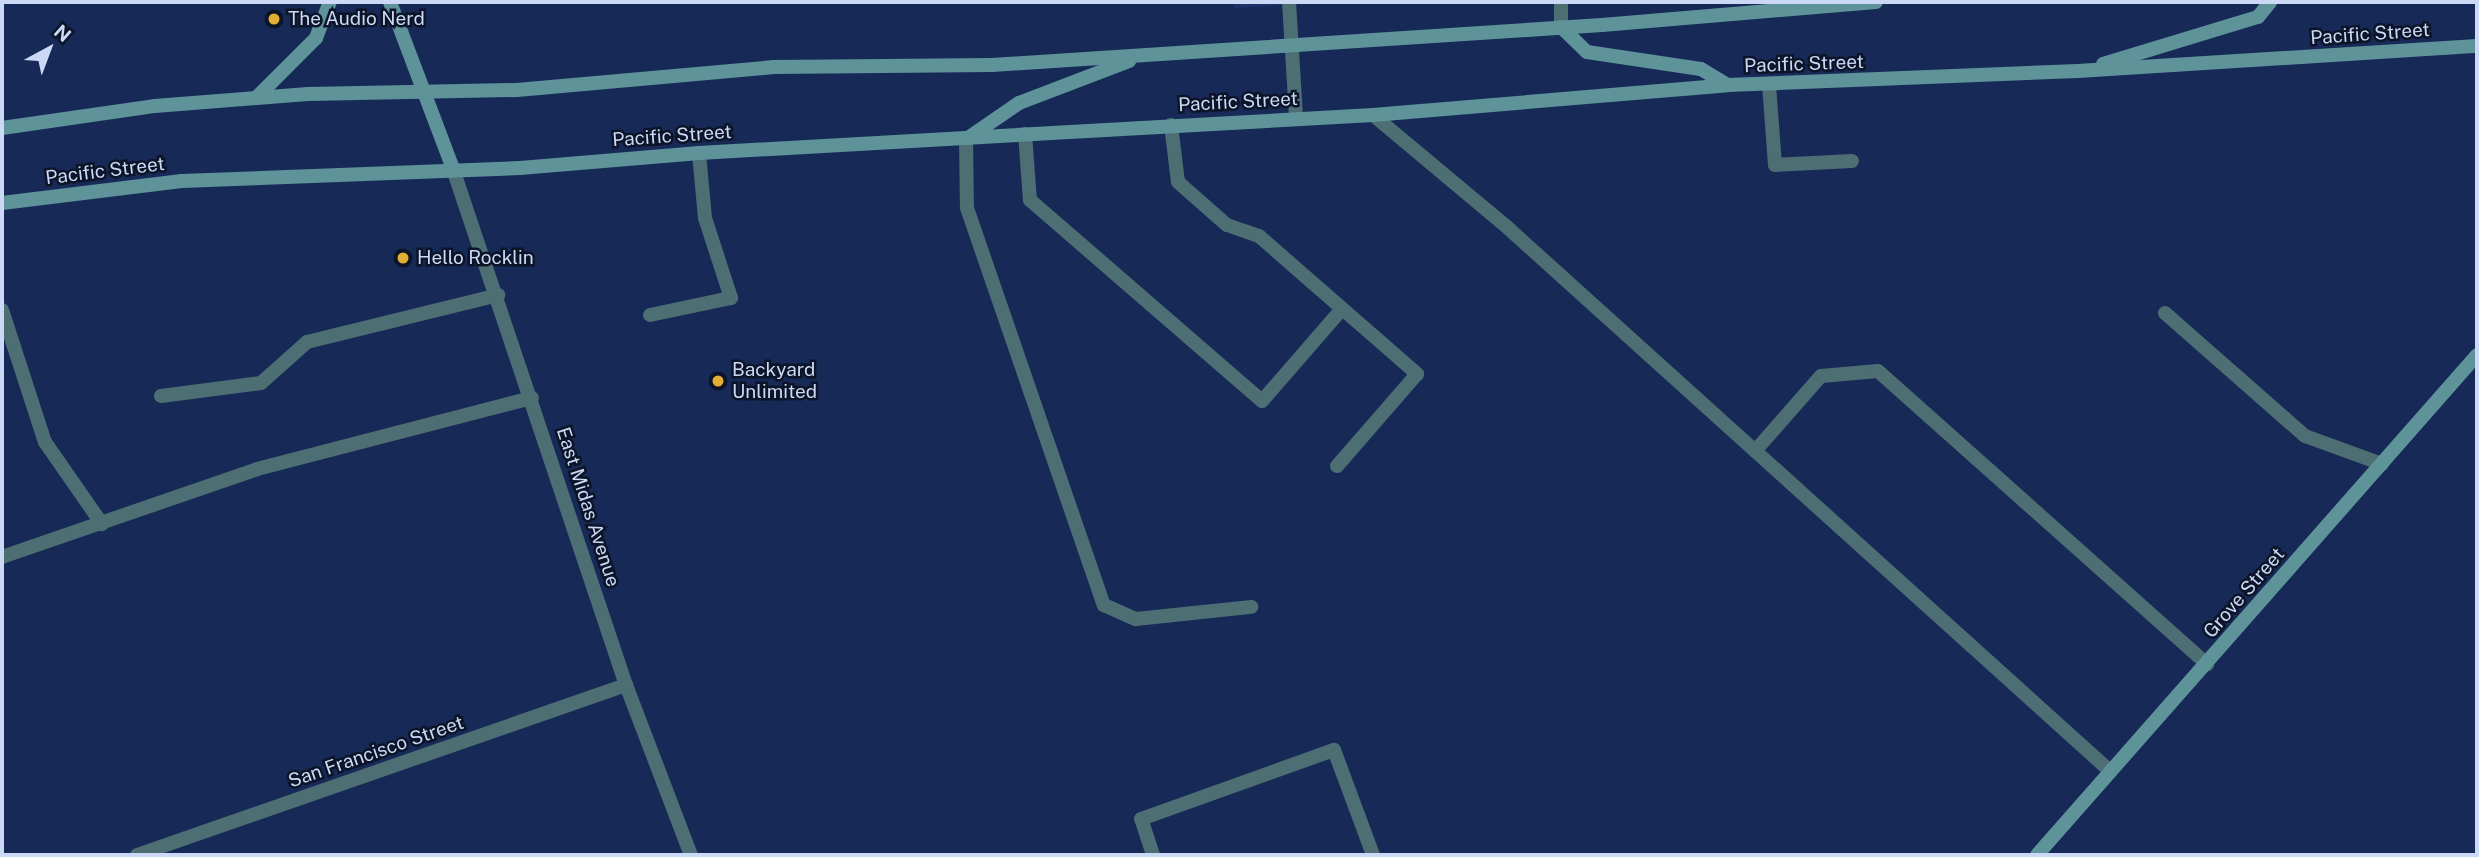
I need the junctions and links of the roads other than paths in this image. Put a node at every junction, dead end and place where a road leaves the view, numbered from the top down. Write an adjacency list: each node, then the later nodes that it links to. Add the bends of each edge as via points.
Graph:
1 (330, 2): 15 (main road, via 316,38)
2 (390, 2): 14 (main road)
3 (1289, 2): 8 (street)
4 (1561, 2): 7 (street)
5 (1876, 2): 7 (main road)
6 (2270, 2): 11 (main road, via 2258,17)
7 (1561, 27): 8 (main road); 12 (main road, via 1587,52 1701,69)
8 (1292, 47): 10 (main road); 17 (street)
9 (2477, 47): 11 (main road, Pacific Street)
10 (1143, 56): 14 (main road, via 992,65 774,67); 21 (main road, via 1018,103)
11 (2078, 71): 13 (main road, Pacific Street)
12 (1728, 85): 13 (main road, Pacific Street); 16 (main road, Pacific Street)
13 (1769, 85): 23 (street, via 1775,165)
14 (425, 93): 15 (main road); 24 (main road)
15 (256, 98): 19 (main road, via 155,106)
16 (1373, 115): 17 (main road, Pacific Street); 34 (street, via 1508,228)
17 (1296, 118): 18 (main road, Pacific Street)
18 (1171, 125): 20 (main road, Pacific Street); 27 (street, via 1178,182 1227,225 1259,236)
19 (2, 128)
20 (1025, 134): 21 (main road, Pacific Street); 27 (street, via 1030,200 1262,401)
21 (966, 139): 22 (main road, Pacific Street); 39 (street, via 967,208 1104,605 1136,619)
22 (699, 153): 24 (main road, Pacific Street); 30 (street, via 705,218 731,298)
23 (1852, 161)
24 (453, 169): 25 (main road, Pacific Street, via 182,181); 26 (street, East Midas Avenue)
25 (2, 203)
26 (498, 295): 32 (street, via 307,342 261,383); 33 (street, East Midas Avenue)
27 (1342, 309): 36 (street, via 1417,374)
28 (2, 310): 37 (street, via 45,442)
29 (2165, 313): 35 (street, via 2305,436)
30 (650, 315)
31 (2477, 355): 35 (main road, Grove Street)
32 (161, 396)
33 (532, 398): 37 (street, via 257,469); 41 (street, East Midas Avenue)
34 (1755, 451): 40 (street, via 1821,376 1878,371); 42 (street)
35 (2382, 464): 40 (main road, Grove Street)
36 (1337, 466)
37 (102, 524): 38 (street)
38 (2, 557)
39 (1251, 607)
40 (2207, 664): 42 (main road, Grove Street)
41 (626, 685): 43 (street, San Francisco Street); 44 (street, East Midas Avenue)
42 (2110, 771): 47 (main road, Grove Street)
43 (137, 855)
44 (691, 855)
45 (1153, 855): 46 (street, via 1141,819 1334,750)
46 (1373, 855)
47 (2038, 855)

